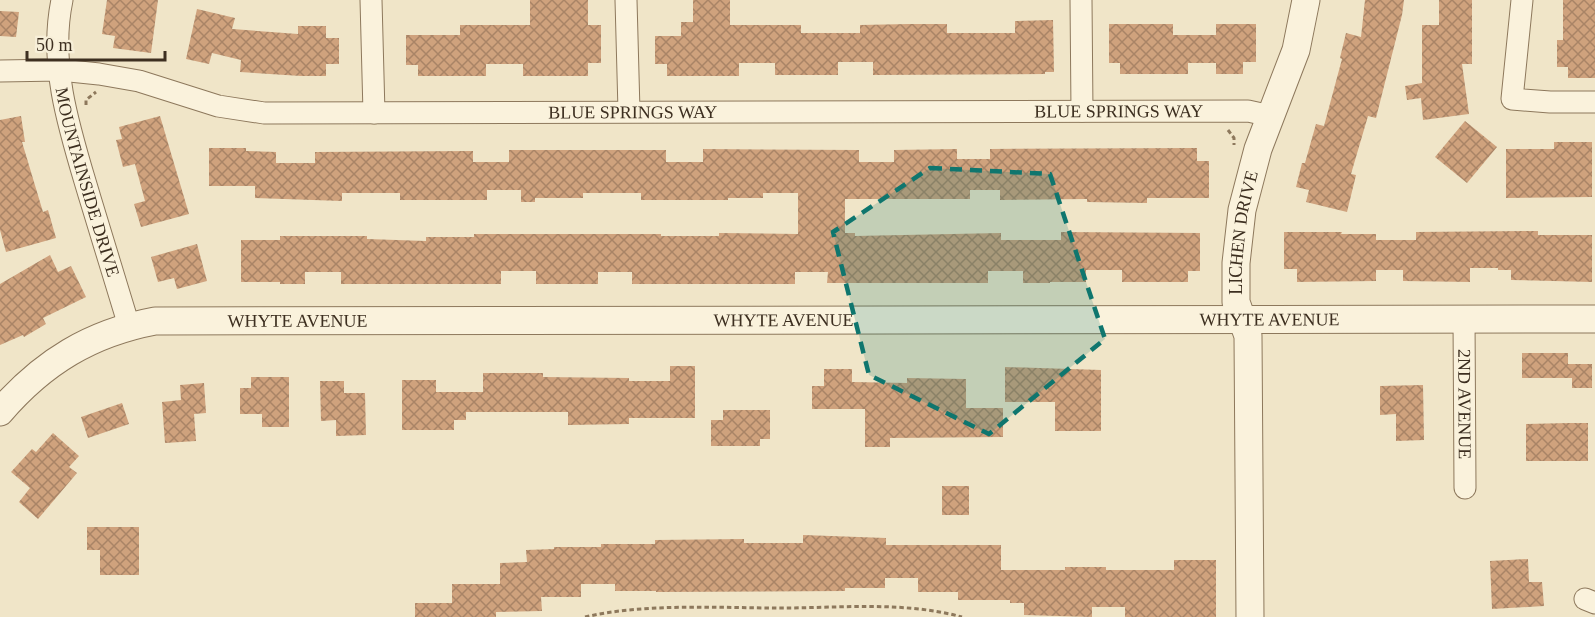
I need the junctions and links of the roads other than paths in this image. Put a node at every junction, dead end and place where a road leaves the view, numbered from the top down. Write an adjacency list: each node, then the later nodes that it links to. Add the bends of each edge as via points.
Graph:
1 (62, 0): 7 (street, MOUNTAINSIDE DRIVE)
2 (371, 0): 12 (street)
3 (626, 0): 10 (street)
4 (1081, 0): 11 (street)
5 (1306, 0): 13 (street, LICHEN DRIVE, via 1296,50)
6 (1522, 0): 9 (street, via 1512,99)
7 (60, 70): 8 (street, BLUE SPRINGS WAY); 12 (street, BLUE SPRINGS WAY, via 139,81 243,111); 17 (street, MOUNTAINSIDE DRIVE, via 67,122)
8 (0, 71)
9 (1595, 102)
10 (628, 111): 11 (street, BLUE SPRINGS WAY); 12 (street, BLUE SPRINGS WAY)
11 (1082, 111): 13 (street, BLUE SPRINGS WAY, via 1248,111)
12 (374, 114)
13 (1271, 116): 14 (street, LICHEN DRIVE, via 1246,189 1238,236 1236,302)
14 (1240, 318): 15 (street, WHYTE AVENUE); 17 (street, WHYTE AVENUE, via 185,319); 20 (street, LICHEN DRIVE, via 1248,336)
15 (1464, 318): 16 (street, WHYTE AVENUE); 19 (street, 2ND AVENUE)
16 (1595, 319)
17 (129, 326): 18 (street, WHYTE AVENUE, via 48,364)
18 (0, 412)
19 (1465, 488)
20 (1250, 617)

